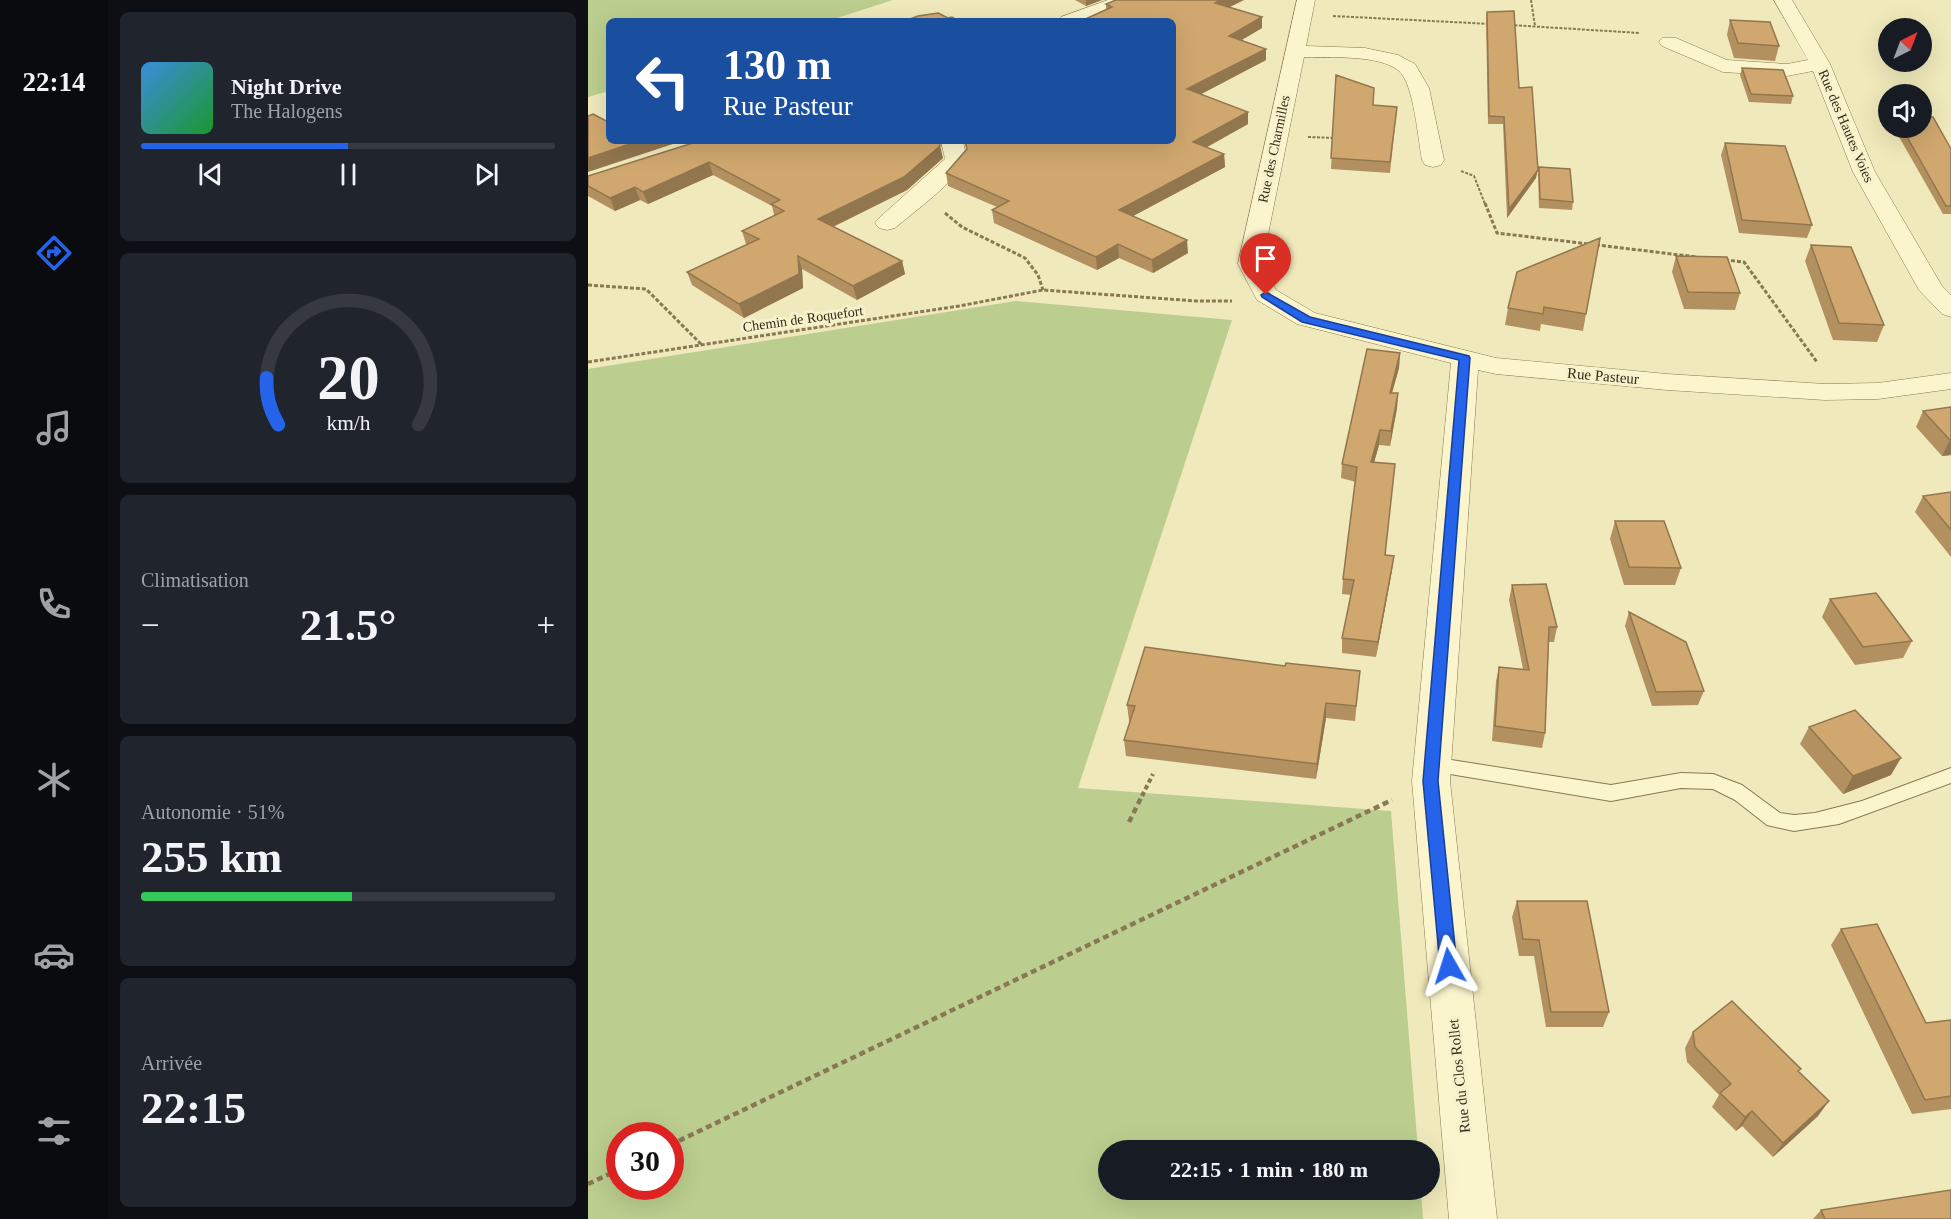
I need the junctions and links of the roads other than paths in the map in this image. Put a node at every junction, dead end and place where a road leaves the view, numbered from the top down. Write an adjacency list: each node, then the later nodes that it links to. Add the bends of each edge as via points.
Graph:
1 (1125, 0): 4 (street)
2 (1783, 0): 7 (street, Rue des Hautes Voies)
3 (1304, 7): 6 (street, Rue des Charmilles)
4 (1076, 18)
5 (1669, 42): 7 (street, via 1723,66 1787,69)
6 (1295, 51): 9 (street, via 1365,54 1391,59 1408,68 1419,88); 11 (street, Rue des Charmilles, via 1250,264)
7 (1820, 64): 12 (street, Rue des Hautes Voies, via 1864,172 1932,290)
8 (953, 144): 10 (street, via 956,160)
9 (1433, 160)
10 (887, 223)
11 (1266, 295): 13 (street, Rue Pasteur, via 1306,320)
12 (1951, 309)
13 (1465, 358): 14 (street, Rue Pasteur, via 1496,366 1667,382 1838,392); 15 (street, Rue du Clos Rollet)
14 (1951, 381)
15 (1431, 772): 16 (lane, via 1611,793 1632,792 1682,779 1708,780 1738,791 1776,819 1807,823); 17 (street, Rue du Clos Rollet)
16 (1951, 775)
17 (1473, 1219)

